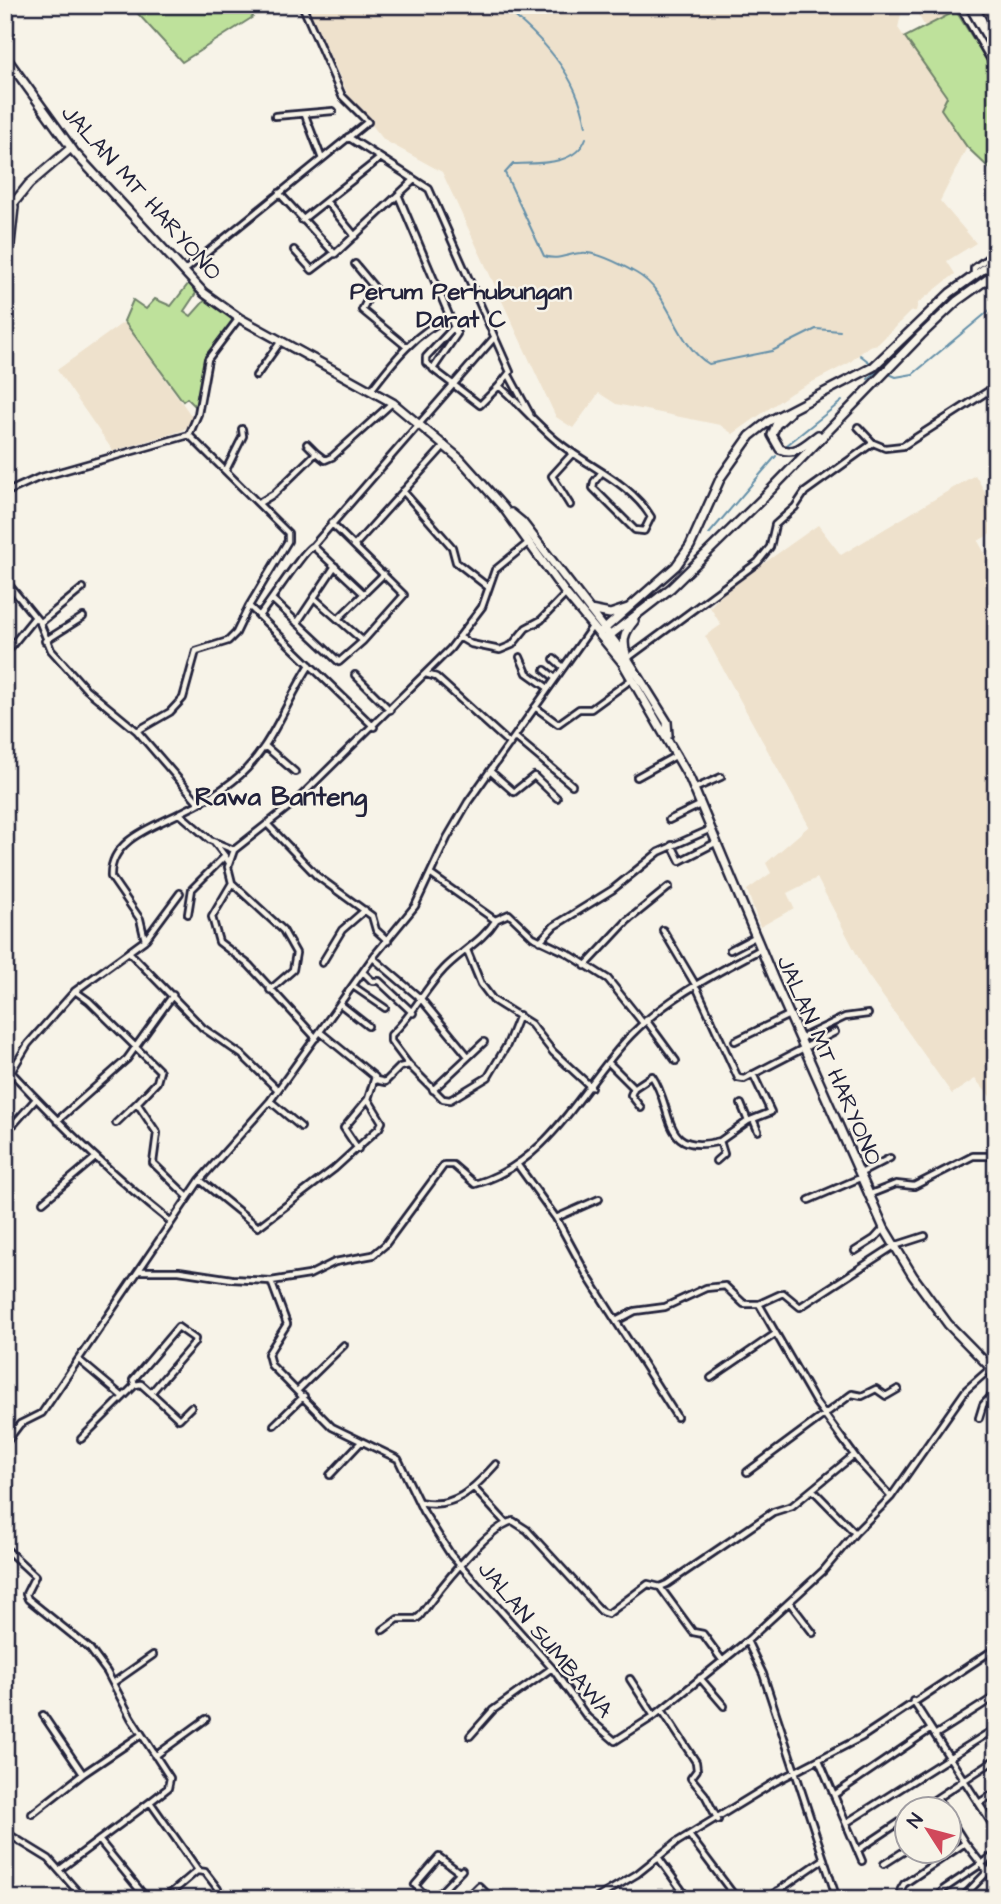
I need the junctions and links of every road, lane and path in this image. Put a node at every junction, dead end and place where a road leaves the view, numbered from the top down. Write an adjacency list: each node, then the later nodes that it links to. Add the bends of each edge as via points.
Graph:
1 (302, 5): 10 (street, via 342,96 367,123)
2 (959, 5): 6 (street)
3 (985, 5): 4 (highway)
4 (996, 24)
5 (5, 55): 11 (main road, JALAN MT HARYONO)
6 (996, 69)
7 (333, 111): 8 (street)
8 (304, 115): 9 (street); 12 (street)
9 (275, 116)
10 (348, 137): 12 (street); 13 (street)
11 (71, 148): 16 (main road); 28 (main road, JALAN MT HARYONO)
12 (322, 159): 15 (street)
13 (379, 159): 14 (street); 18 (street)
14 (414, 180): 17 (street); 34 (street, via 432,194)
15 (279, 193): 20 (street); 28 (street)
16 (18, 197): 19 (main road); 25 (main road)
17 (399, 197): 21 (street); 31 (street)
18 (326, 201): 20 (street); 21 (street)
19 (5, 214)
20 (302, 220): 24 (street)
21 (355, 236): 24 (street)
22 (294, 250): 24 (street, via 312,270)
23 (996, 252): 30 (street, via 974,268)
24 (333, 254)
25 (5, 257)
26 (996, 260): 30 (main road)
27 (355, 264): 36 (street, via 374,287 362,310)
28 (183, 271): 32 (main road, JALAN MT HARYONO)
29 (996, 273): 48 (main road, via 957,301)
30 (975, 275): 45 (main road, via 858,377)
31 (450, 317): 33 (street); 36 (street)
32 (239, 318): 35 (main road, JALAN MT HARYONO); 51 (street, via 208,359 198,414)
33 (454, 327): 37 (street, via 456,338); 37 (street, via 426,357)
34 (493, 339): 38 (street); 40 (street)
35 (281, 341): 39 (street); 43 (main road, JALAN MT HARYONO)
36 (407, 347): 43 (street)
37 (432, 367): 40 (street)
38 (509, 375): 41 (street); 46 (street)
39 (256, 376)
40 (454, 385): 41 (street, via 480,405); 47 (street)
41 (499, 386): 46 (street)
42 (996, 386): 52 (street, via 903,446 885,448)
43 (372, 389): 44 (main road, JALAN MT HARYONO)
44 (393, 402): 47 (main road, JALAN MT HARYONO); 55 (street, via 332,457 325,460)
45 (797, 407): 48 (main road, via 776,425 772,435 779,449 796,450); 78 (main road, via 769,421 734,455 690,546)
46 (530, 415): 56 (street)
47 (419, 424): 54 (main road, JALAN MT HARYONO); 64 (street)
48 (831, 427): 80 (main road, via 710,551)
49 (858, 427): 52 (street)
50 (242, 429): 57 (street, via 243,436)
51 (189, 435): 57 (street); 60 (street, via 38,478)
52 (873, 443): 94 (street, via 809,488 775,526 771,544 758,562)
53 (307, 444): 55 (street)
54 (445, 444): 59 (street); 63 (main road, JALAN MT HARYONO)
55 (316, 453): 61 (street)
56 (573, 453): 58 (street); 62 (street, via 552,479)
57 (225, 470): 61 (street)
58 (602, 472): 58 (street, via 593,488 635,530 644,531 649,514)
59 (403, 491): 66 (street); 71 (street, via 452,547 456,562)
60 (5, 493)
61 (259, 503): 77 (street, via 288,536)
62 (570, 505)
63 (503, 507): 65 (main road, JALAN MT HARYONO); 79 (main road, JALAN MT HARYONO, via 522,522)
64 (331, 523): 66 (street); 67 (street)
65 (529, 542): 71 (street, via 497,567); 74 (main road, JALAN MT HARYONO)
66 (355, 545): 69 (street)
67 (313, 546): 68 (street); 76 (street, via 303,552)
68 (335, 566): 73 (street); 75 (street)
69 (384, 574): 73 (street); 91 (street, via 404,594)
70 (5, 580): 82 (street)
71 (488, 587): 89 (street, via 482,607)
72 (83, 588): 85 (street)
73 (363, 593): 84 (street)
74 (566, 594): 87 (main road, JALAN MT HARYONO); 89 (street, via 541,621 500,650)
75 (314, 598): 84 (street); 86 (street)
76 (273, 600): 81 (street); 86 (street)
77 (249, 606): 81 (street); 107 (street, via 228,641 197,651 181,701)
78 (634, 606): 79 (main road, via 600,614); 88 (main road)
79 (586, 608): 88 (main road, JALAN MT HARYONO)
80 (640, 612): 88 (main road); 94 (main road, via 625,632)
81 (259, 616): 96 (street)
82 (36, 617): 85 (street); 92 (street)
83 (83, 617): 90 (street)
84 (338, 619): 91 (street)
85 (40, 623): 90 (street)
86 (297, 623): 91 (street, via 339,662)
87 (593, 626): 88 (main road, JALAN MT HARYONO); 97 (street)
88 (604, 635): 94 (main road, JALAN MT HARYONO); 102 (main road, JALAN MT HARYONO)
89 (460, 637): 99 (street)
90 (45, 641): 107 (street, via 86,689)
91 (363, 641)
92 (5, 654)
93 (520, 657): 103 (street, via 527,673)
94 (628, 658): 109 (main road, JALAN MT HARYONO, via 667,722)
95 (554, 659): 97 (street)
96 (310, 665): 106 (street); 111 (street)
97 (563, 667): 101 (street)
98 (545, 670): 101 (street)
99 (425, 674): 105 (street); 110 (street, via 436,677)
100 (355, 675): 105 (street)
101 (555, 678): 103 (street)
102 (632, 679): 104 (street, via 591,709 579,709 558,724); 109 (main road, JALAN MT HARYONO)
103 (548, 688): 104 (street)
104 (535, 707): 108 (street)
105 (390, 710): 106 (street)
106 (374, 727): 124 (street)
107 (137, 731): 120 (street)
108 (515, 737): 110 (street); 117 (street)
109 (669, 739): 112 (main road, JALAN MT HARYONO)
110 (510, 744): 113 (street)
111 (265, 746): 114 (street); 120 (street, via 233,781)
112 (677, 755): 115 (street); 118 (main road, JALAN MT HARYONO)
113 (490, 771): 119 (street, via 514,792 534,776); 131 (street, via 453,827)
114 (295, 772)
115 (637, 777)
116 (721, 777): 118 (street)
117 (572, 786)
118 (694, 789): 121 (main road, JALAN MT HARYONO)
119 (556, 797)
120 (199, 803): 122 (street)
121 (701, 804): 123 (street); 125 (main road, JALAN MT HARYONO)
122 (180, 814): 126 (street); 140 (street, via 126,843 110,872 140,919)
123 (669, 820)
124 (268, 825): 129 (street); 135 (street, via 317,876)
125 (712, 829): 127 (main road, JALAN MT HARYONO); 128 (street)
126 (214, 841): 129 (street); 130 (street)
127 (717, 842): 128 (street, via 680,861); 139 (main road, JALAN MT HARYONO)
128 (672, 845): 142 (street, via 554,926)
129 (234, 850): 130 (street)
130 (227, 859): 132 (street); 136 (street, via 192,889)
131 (430, 874): 137 (street); 141 (street, via 415,906)
132 (232, 883): 153 (street, via 214,910 215,934); 153 (street, via 283,930 296,953 293,970)
133 (669, 887): 149 (street, via 627,920)
134 (180, 893): 140 (street)
135 (365, 910): 141 (street); 148 (street, via 342,930)
136 (188, 914)
137 (496, 920): 142 (street, via 509,914); 144 (street, via 483,939)
138 (663, 930): 151 (street)
139 (756, 937): 143 (main road, JALAN MT HARYONO); 145 (street)
140 (145, 940): 146 (street)
141 (388, 941): 147 (street)
142 (540, 941): 149 (street)
143 (761, 948): 151 (street); 162 (main road, JALAN MT HARYONO)
144 (467, 950): 156 (street, via 446,967); 161 (street, via 493,1000)
145 (730, 950)
146 (130, 953): 154 (street); 155 (street)
147 (373, 958): 150 (street); 156 (street)
148 (322, 963)
149 (585, 966): 163 (street, via 608,979)
150 (363, 972): 152 (street); 159 (street)
151 (695, 984): 163 (street); 178 (street, via 735,1077)
152 (353, 986): 157 (street); 158 (street)
153 (270, 990): 167 (street)
154 (75, 992): 171 (street); 177 (street)
155 (173, 996): 171 (street); 182 (street)
156 (421, 999): 159 (street); 173 (street)
157 (340, 1004): 164 (street); 165 (street)
158 (385, 1008)
159 (413, 1013): 176 (street, via 390,1037)
160 (868, 1014): 168 (street, via 845,1017)
161 (519, 1015): 180 (street); 183 (street, via 485,1081 450,1100 443,1100)
162 (789, 1015): 168 (main road, JALAN MT HARYONO); 169 (street)
163 (645, 1022): 174 (street); 175 (street)
164 (368, 1026)
165 (320, 1032): 167 (street); 179 (street)
166 (835, 1032): 172 (street)
167 (316, 1038): 182 (street)
168 (800, 1038): 172 (main road, JALAN MT HARYONO)
169 (735, 1041)
170 (484, 1042): 173 (street)
171 (135, 1046): 187 (street, via 161,1073); 191 (street, via 127,1059)
172 (804, 1047): 178 (street); 203 (main road, JALAN MT HARYONO)
173 (468, 1056): 183 (street)
174 (676, 1061)
175 (610, 1064): 180 (street); 181 (street)
176 (409, 1065): 179 (street, via 385,1082); 183 (street)
177 (8, 1074): 184 (street)
178 (753, 1074): 190 (street, via 771,1112)
179 (376, 1080): 185 (street)
180 (591, 1087): 202 (street, via 538,1150)
181 (634, 1088): 189 (street, via 631,1096); 196 (street, via 652,1076 664,1097 670,1125 684,1143 699,1147)
182 (278, 1090): 186 (street)
183 (433, 1090)
184 (36, 1099): 191 (street); 194 (street)
185 (368, 1099): 197 (street, via 344,1128); 197 (street, via 382,1124)
186 (270, 1101): 193 (street); 204 (street)
187 (137, 1103): 192 (street); 206 (street, via 157,1133 153,1163)
188 (741, 1104): 190 (street)
189 (641, 1108)
190 (751, 1120): 195 (street); 196 (street)
191 (57, 1121): 199 (street)
192 (116, 1123)
193 (301, 1127)
194 (5, 1129)
195 (758, 1131)
196 (720, 1141): 201 (street, via 724,1154)
197 (358, 1149): 204 (street, via 258,1227)
198 (996, 1156): 205 (street, via 973,1156 914,1186 895,1184)
199 (95, 1158): 209 (street); 211 (street)
200 (890, 1158): 203 (street)
201 (716, 1161)
202 (517, 1164): 210 (street); 217 (street, via 475,1184 453,1165 444,1165 377,1253 335,1262 309,1275)
203 (860, 1176): 205 (main road, JALAN MT HARYONO); 208 (street)
204 (200, 1180): 206 (street)
205 (868, 1195): 212 (main road, JALAN MT HARYONO)
206 (188, 1197): 211 (street)
207 (598, 1199): 210 (street)
208 (809, 1200)
209 (43, 1202)
210 (556, 1218): 219 (street)
211 (171, 1222): 216 (street)
212 (884, 1228): 214 (main road, JALAN MT HARYONO); 215 (street)
213 (925, 1236): 214 (street)
214 (894, 1246): 218 (street, via 800,1307 783,1293); 223 (main road, JALAN MT HARYONO, via 948,1324)
215 (855, 1251)
216 (139, 1271): 217 (street); 222 (street)
217 (271, 1281): 227 (street, JALAN SUMBAWA, via 287,1324 268,1359)
218 (760, 1304): 219 (street, via 744,1304 725,1286 713,1286); 220 (street)
219 (616, 1321): 234 (street)
220 (775, 1334): 224 (street); 233 (street)
221 (344, 1345): 227 (street)
222 (79, 1360): 231 (street); 239 (street, via 40,1415 20,1424)
223 (994, 1371): 246 (street, JALAN SUMBAWA, via 974,1382 955,1405)
224 (711, 1378)
225 (135, 1385): 229 (street, via 141,1384); 229 (street, via 133,1380 176,1328 181,1328 194,1343); 231 (street)
226 (898, 1389): 233 (street, via 886,1396 874,1389 864,1396 852,1394)
227 (298, 1390): 230 (street, JALAN SUMBAWA)
228 (996, 1391): 235 (street, via 983,1405)
229 (151, 1393): 232 (street, via 179,1419)
230 (304, 1396): 236 (street); 238 (street, JALAN SUMBAWA, via 328,1424)
231 (123, 1397): 237 (street)
232 (191, 1406)
233 (825, 1414): 240 (street); 242 (street)
234 (677, 1417)
235 (979, 1418)
236 (274, 1425)
237 (81, 1439)
238 (361, 1442): 243 (street); 247 (street, JALAN SUMBAWA, via 398,1459)
239 (5, 1444)
240 (854, 1455): 245 (street); 246 (street)
241 (496, 1464): 244 (street)
242 (747, 1472)
243 (330, 1475)
244 (473, 1487): 247 (street, via 450,1503); 248 (street)
245 (813, 1490): 249 (street); 252 (street)
246 (891, 1497): 249 (street, JALAN SUMBAWA)
247 (419, 1502): 251 (street, JALAN SUMBAWA)
248 (506, 1523): 251 (street); 252 (street, via 524,1527 605,1614 648,1584)
249 (855, 1533): 253 (street, JALAN SUMBAWA)
250 (5, 1548): 263 (street, via 35,1576 26,1594 29,1601 84,1643)
251 (461, 1566): 254 (street, via 420,1616 398,1619); 260 (street, JALAN SUMBAWA)
252 (660, 1587): 259 (street, via 693,1632 703,1634)
253 (790, 1603): 255 (street); 256 (street, JALAN SUMBAWA)
254 (383, 1630)
255 (813, 1633)
256 (747, 1641): 259 (street, JALAN SUMBAWA); 280 (street, via 763,1674)
257 (995, 1649): 265 (street)
258 (153, 1655): 263 (street)
259 (722, 1660): 261 (street, JALAN SUMBAWA)
260 (552, 1668): 269 (street, JALAN SUMBAWA, via 610,1740 619,1740); 275 (street, via 493,1710)
261 (700, 1678): 266 (street); 267 (street, JALAN SUMBAWA)
262 (630, 1679): 269 (street)
263 (113, 1683): 273 (street)
264 (996, 1696): 274 (street)
265 (913, 1701): 272 (street); 279 (street)
266 (724, 1706)
267 (662, 1710): 269 (street, JALAN SUMBAWA); 289 (street, via 696,1762 691,1778)
268 (43, 1715): 281 (street)
269 (654, 1716)
270 (206, 1719): 276 (street)
271 (996, 1728): 277 (street)
272 (931, 1729): 274 (street); 284 (street)
273 (141, 1735): 276 (street); 281 (street)
274 (935, 1735): 277 (street)
275 (470, 1736)
276 (155, 1756): 286 (street, via 171,1782)
277 (950, 1757): 282 (street); 290 (street)
278 (996, 1759): 282 (street)
279 (819, 1760): 280 (street); 284 (street)
280 (794, 1772): 289 (street); 301 (street)
281 (83, 1774): 288 (street)
282 (964, 1780): 285 (street); 287 (street)
283 (996, 1792): 287 (street)
284 (834, 1794): 290 (street)
285 (940, 1796)
286 (150, 1802): 296 (street); 308 (street)
287 (979, 1803): 292 (street)
288 (32, 1814)
289 (718, 1820): 294 (street)
290 (846, 1824): 298 (street)
291 (892, 1827): 298 (street)
292 (995, 1827)
293 (5, 1832): 307 (street, via 44,1855)
294 (689, 1835): 300 (street); 321 (street)
295 (962, 1839): 297 (street)
296 (99, 1840): 307 (street); 314 (street)
297 (965, 1843): 306 (street); 325 (street, via 904,1884 901,1889)
298 (858, 1850): 303 (street)
299 (996, 1854): 306 (street)
300 (658, 1857): 319 (street); 320 (street)
301 (824, 1859): 311 (street); 324 (street)
302 (892, 1859): 305 (street)
303 (862, 1861)
304 (996, 1863): 309 (street)
305 (884, 1864)
306 (981, 1864): 309 (street); 312 (street)
307 (59, 1870): 313 (street)
308 (198, 1871): 310 (street, via 205,1872); 315 (street)
309 (987, 1871): 326 (street)
310 (218, 1889)
311 (777, 1891): 322 (street); 323 (street)
312 (936, 1898)
313 (84, 1899)
314 (147, 1899)
315 (164, 1899)
316 (431, 1899): 316 (street, via 460,1871 439,1857 415,1885)
317 (466, 1899): 318 (street, via 479,1886)
318 (492, 1899)
319 (595, 1899)
320 (688, 1899)
321 (737, 1899)
322 (766, 1899)
323 (783, 1899)
324 (837, 1899)
325 (907, 1899)
326 (961, 1899)

